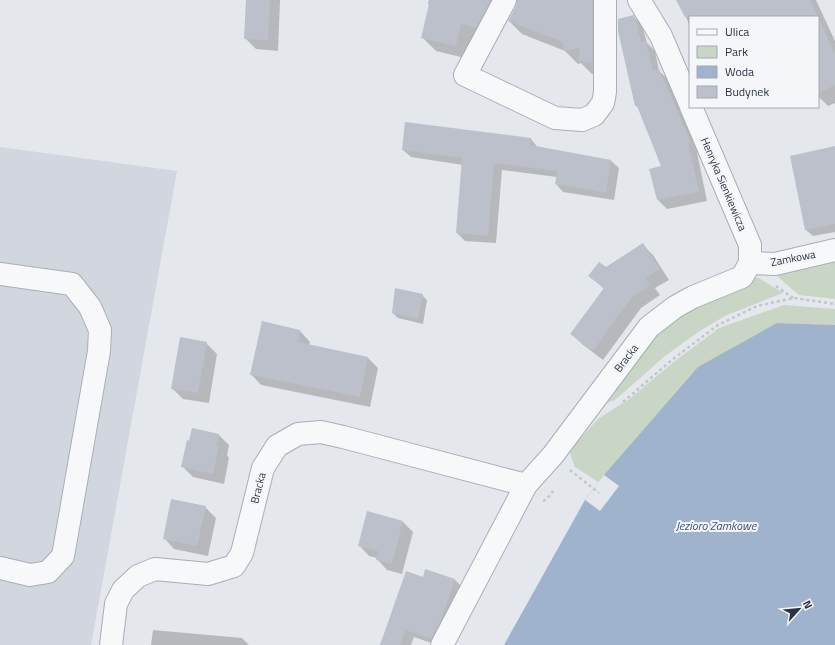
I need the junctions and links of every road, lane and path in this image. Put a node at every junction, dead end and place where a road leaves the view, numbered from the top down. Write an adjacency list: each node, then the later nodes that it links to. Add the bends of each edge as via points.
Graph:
1 (505, 0): 2 (street, via 465,75 556,118 582,120 594,115 603,103)
2 (605, 0)
3 (639, 0): 4 (street, via 661,36)
4 (689, 102)
5 (691, 108): 7 (street, Henryka Sienkiewicza, via 750,246)
6 (835, 250): 7 (street, Zamkowa, via 775,264)
7 (750, 263): 12 (street, Bracka, via 742,277 693,297 675,307 650,327 553,455)
8 (0, 274): 16 (street, via 72,284 90,307 100,330 99,351 63,556 48,572 30,574)
9 (835, 304): 10 (path, via 794,298 757,306 718,325 673,358)
10 (620, 404)
11 (564, 475): 14 (path, via 568,469)
12 (526, 485): 15 (street, Bracka); 17 (street, Bracka, via 321,432 298,434 277,446 263,468 242,554 234,566 208,574 155,569 138,576 123,590 116,604)
13 (556, 487): 15 (path, via 547,499 535,506)
14 (599, 494)
15 (516, 505): 18 (street, Bracka)
16 (0, 568)
17 (111, 645)
18 (442, 645)

